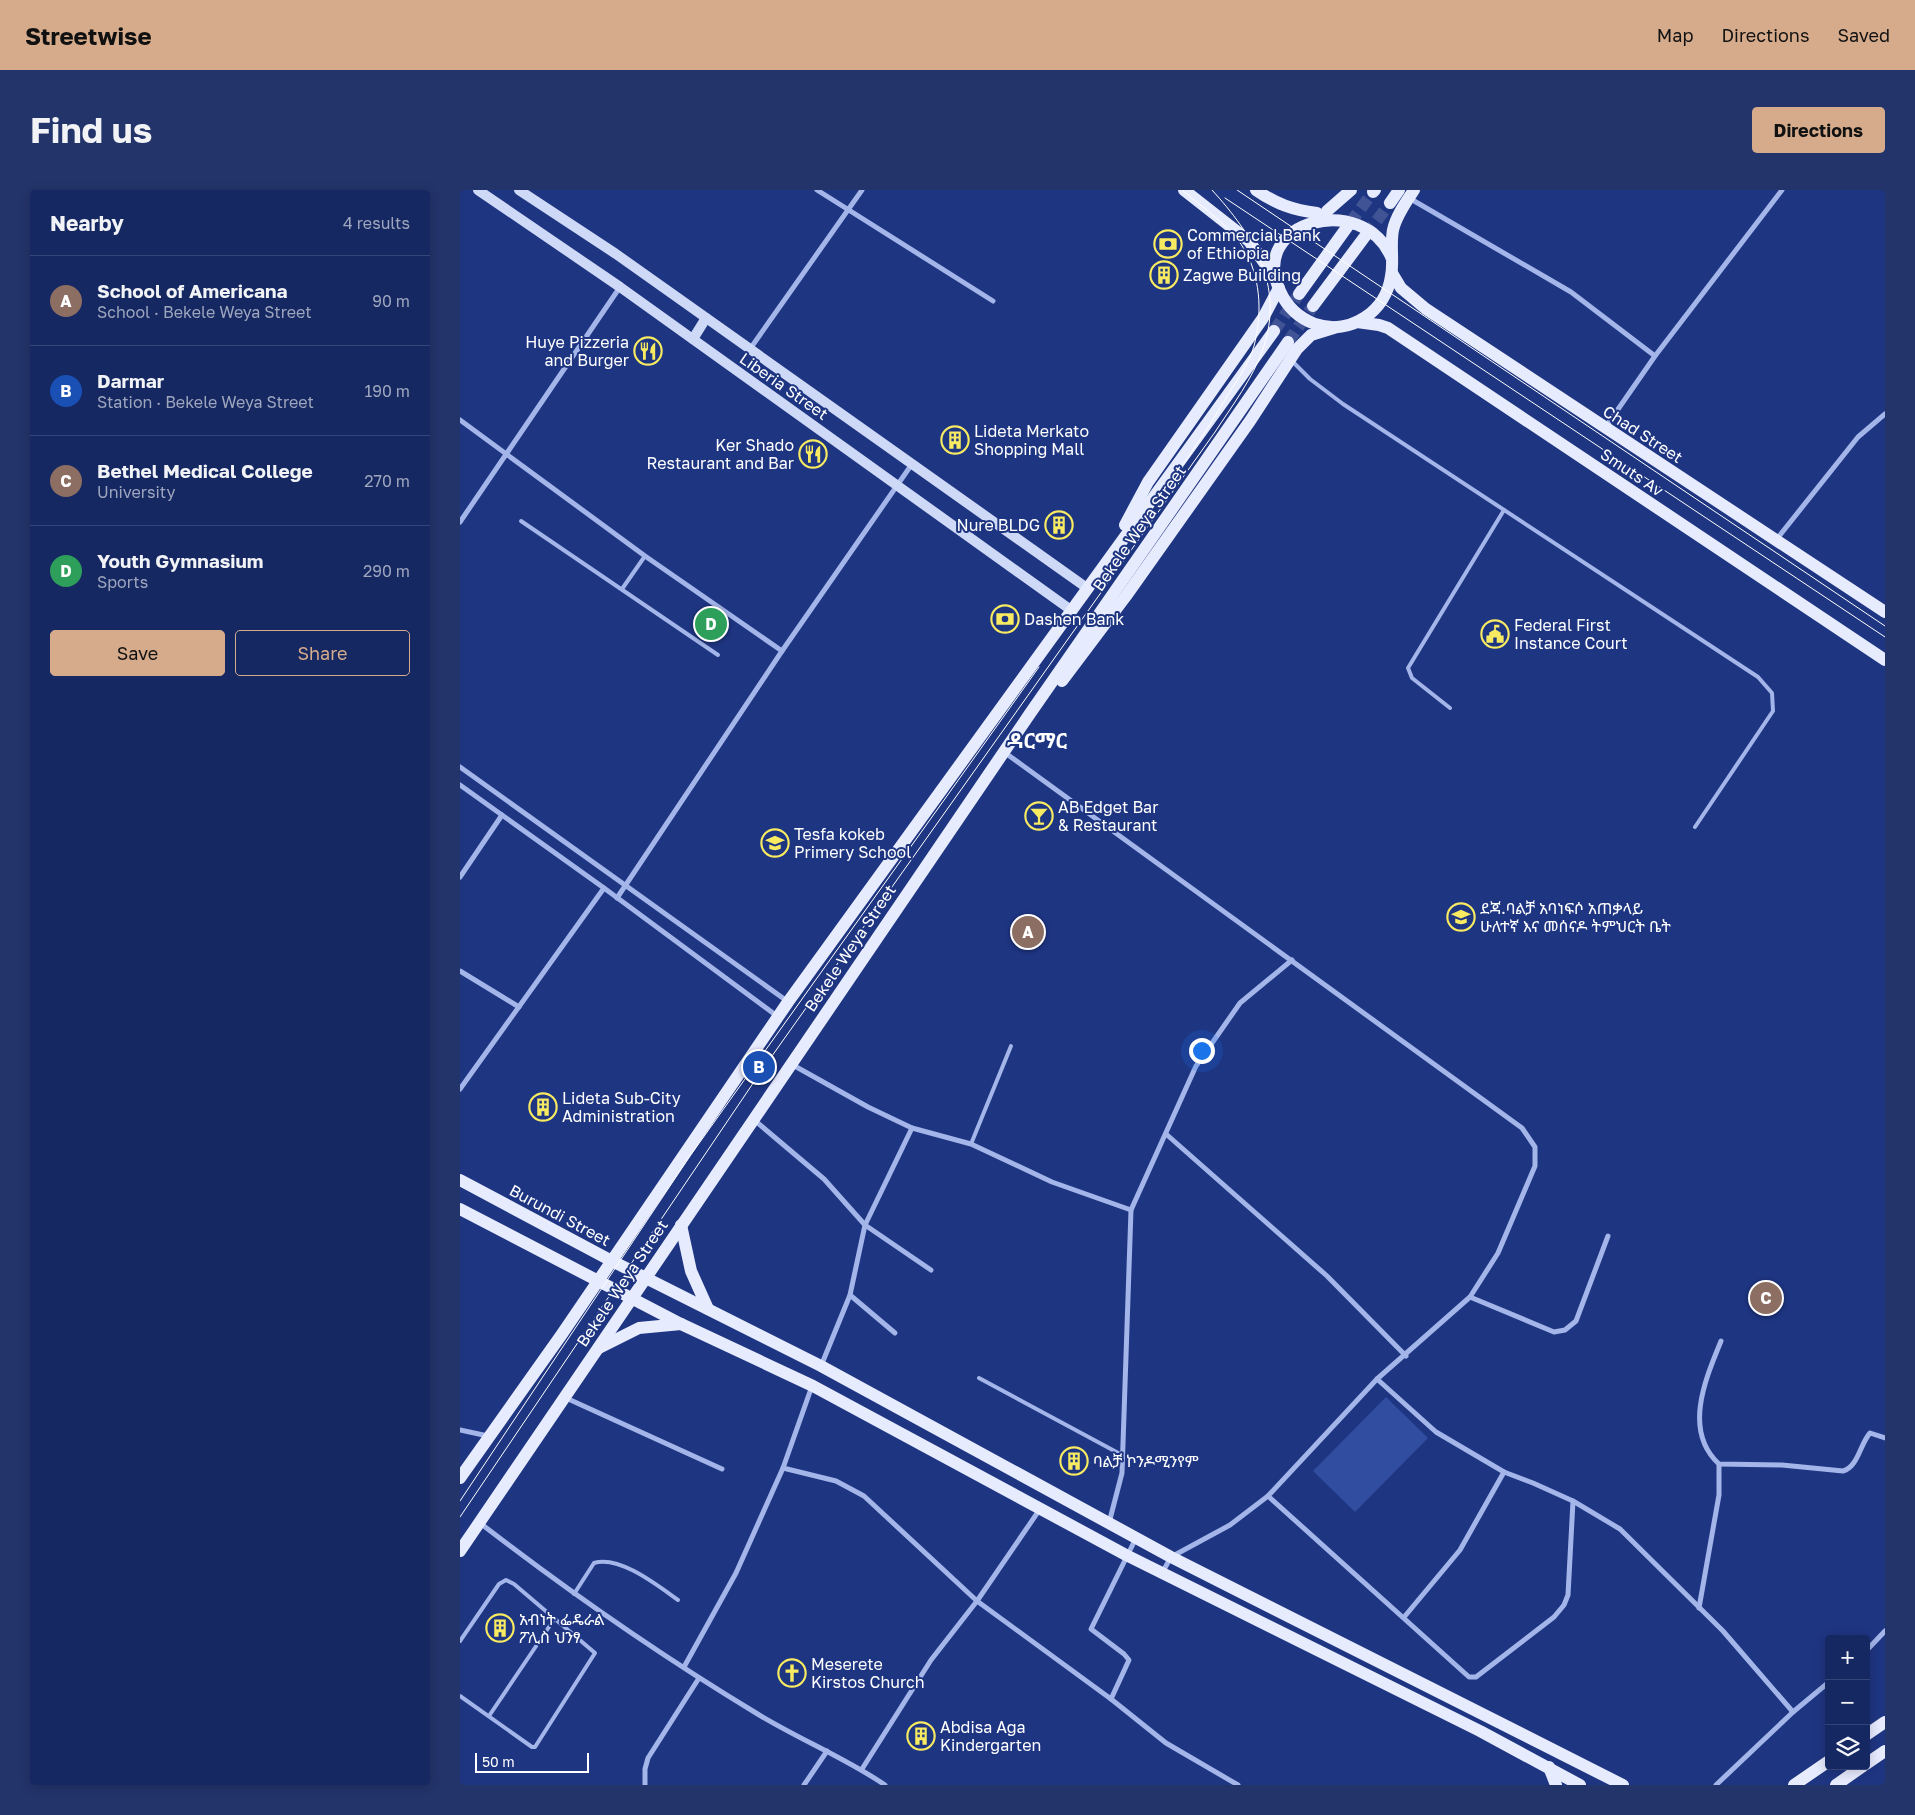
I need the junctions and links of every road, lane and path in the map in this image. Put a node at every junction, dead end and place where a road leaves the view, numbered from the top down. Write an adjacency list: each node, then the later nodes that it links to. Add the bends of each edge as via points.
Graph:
1 (478, 190): 18 (street, Liberia Street)
2 (519, 190): 22 (street, Liberia Street)
3 (817, 190): 11 (street)
4 (862, 190): 11 (street)
5 (1184, 190): 17 (main road, via 1249,241)
6 (1256, 190): 12 (main road, via 1292,210)
7 (1351, 190): 12 (main road)
8 (1782, 190): 29 (street)
9 (1407, 192): 10 (main road); 15 (main road, via 1393,231); 29 (street, via 1571,292)
10 (1390, 203)
11 (848, 211): 20 (street); 28 (street)
12 (1322, 212): 15 (main road, via 1351,213 1368,221 1382,236); 17 (main road, via 1296,224 1284,238 1276,257)
13 (1350, 223): 19 (main road)
14 (1366, 235): 21 (main road)
15 (1392, 260): 16 (main road)
16 (1392, 273): 23 (main road, via 1390,286 1380,304); 33 (main road, Chad Street, via 1401,288 1426,309)
17 (1277, 283): 24 (main road, via 1290,307 1298,314 1317,325); 42 (main road, via 1264,318 1148,482)
18 (620, 287): 26 (street, Liberia Street); 34 (street)
19 (1299, 294)
20 (993, 301)
21 (1313, 306)
22 (706, 318): 26 (street); 28 (street, Liberia Street)
23 (1357, 322): 24 (main road); 49 (main road, Smuts Av, via 1388,328)
24 (1337, 327): 30 (main road, via 1311,335)
25 (1274, 331): 42 (main road, Bekele Weya Street)
26 (693, 339): 36 (street, Liberia Street)
27 (1288, 342): 51 (main road, Bekele Weya Street)
28 (750, 349): 35 (street, Liberia Street)
29 (1655, 356): 33 (street)
30 (1290, 359): 37 (lane, via 1343,404); 51 (main road, via 1126,596 1056,690)
31 (1885, 414): 40 (street, via 1858,437)
32 (460, 420): 34 (street)
33 (1605, 428): 40 (main road, Chad Street)
34 (507, 453): 39 (street); 41 (street)
35 (912, 463): 36 (street); 43 (street, Liberia Street)
36 (898, 485): 45 (street, Liberia Street); 47 (street)
37 (1504, 510): 50 (lane, via 1408,668 1412,678); 56 (lane, via 1758,677 1772,693 1773,711)
38 (520, 521): 44 (lane)
39 (460, 522)
40 (1776, 541): 46 (main road, Chad Street)
41 (645, 556): 44 (lane); 47 (street)
42 (1100, 571): 43 (main road, Bekele Weya Street)
43 (1087, 588): 45 (main road, Bekele Weya Street)
44 (622, 589): 48 (lane)
45 (1071, 610): 63 (main road, Bekele Weya Street)
46 (1885, 612)
47 (782, 651): 58 (street)
48 (718, 655)
49 (1885, 660)
50 (1450, 708)
51 (1029, 715): 52 (main road, Bekele Weya Street)
52 (1004, 751): 61 (street); 67 (main road, Bekele Weya Street)
53 (460, 767): 58 (street)
54 (460, 785): 55 (street)
55 (502, 815): 57 (street); 59 (street)
56 (1695, 827)
57 (460, 877)
58 (626, 885): 60 (street); 63 (street)
59 (604, 888): 60 (street); 64 (street)
60 (616, 898): 65 (street)
61 (1292, 960): 71 (street, via 1240,1003 1196,1066); 84 (street, via 1522,1128 1535,1147 1535,1166 1502,1244)
62 (460, 971): 64 (street)
63 (788, 1002): 65 (main road, Bekele Weya Street)
64 (519, 1008): 68 (street)
65 (778, 1016): 79 (main road, Bekele Weya Street)
66 (1011, 1046): 72 (lane)
67 (791, 1063): 69 (main road, Bekele Weya Street); 70 (street)
68 (460, 1089)
69 (753, 1119): 76 (main road, Bekele Weya Street); 77 (street, via 824,1179)
70 (912, 1128): 72 (street); 77 (street)
71 (1166, 1134): 75 (street); 91 (street, via 1320,1270)
72 (971, 1144): 75 (street, via 1052,1182)
73 (460, 1180): 79 (main road, Burundi Street)
74 (460, 1209): 82 (main road)
75 (1132, 1210): 100 (street)
76 (680, 1225): 81 (main road, Bekele Weya Street); 86 (main road, via 691,1271)
77 (865, 1225): 80 (street); 83 (street)
78 (1608, 1236): 84 (street, via 1576,1321 1565,1330 1554,1332)
79 (610, 1260): 81 (main road, Burundi Street); 82 (main road, Bekele Weya Street)
80 (931, 1270)
81 (644, 1278): 85 (main road, Bekele Weya Street); 86 (main road, Burundi Street)
82 (596, 1280): 85 (main road); 98 (main road, Bekele Weya Street, via 562,1334)
83 (850, 1295): 88 (street); 92 (street)
84 (1470, 1297): 91 (street)
85 (631, 1298): 87 (main road); 90 (main road, Bekele Weya Street)
86 (708, 1309): 92 (main road, Burundi Street)
87 (681, 1324): 90 (main road, via 639,1328); 95 (main road)
88 (895, 1333)
89 (1721, 1341): 101 (street, via 1704,1383 1699,1424 1703,1445)
90 (597, 1348): 96 (main road, Bekele Weya Street)
91 (1406, 1356): 94 (street)
92 (821, 1366): 110 (main road, Burundi Street)
93 (979, 1378): 100 (lane)
94 (1377, 1379): 104 (street, via 1436,1432); 106 (street)
95 (813, 1386): 102 (street); 108 (main road)
96 (565, 1397): 103 (street); 109 (main road, Bekele Weya Street)
97 (460, 1430): 98 (street)
98 (488, 1436): 105 (main road, Bekele Weya Street)
99 (1885, 1438): 101 (street, via 1870,1433 1849,1469 1843,1471 1782,1465)
100 (1122, 1455): 110 (street, via 1122,1473)
101 (1720, 1464): 119 (street, via 1719,1495)
102 (783, 1468): 118 (street, via 836,1481 864,1496); 125 (street, via 736,1573)
103 (722, 1469)
104 (1504, 1472): 107 (street); 120 (street, via 1460,1550)
105 (460, 1478)
106 (1268, 1496): 114 (street, via 1230,1525); 120 (street)
107 (1573, 1501): 119 (street, via 1620,1529); 120 (street, via 1568,1595 1564,1605 1554,1617 1476,1677 1460,1671)
108 (1041, 1509): 113 (main road); 118 (street)
109 (480, 1523): 112 (main road, Bekele Weya Street); 116 (street)
110 (1109, 1523): 111 (main road, Burundi Street)
111 (1136, 1538): 113 (street); 114 (main road, Burundi Street)
112 (460, 1551)
113 (1126, 1555): 115 (main road); 129 (street, via 1091,1629 1129,1660)
114 (1171, 1557): 115 (street); 147 (main road, Burundi Street)
115 (1162, 1573): 138 (main road)
116 (574, 1594): 117 (lane, via 594,1562 604,1560 648,1580); 125 (street)
117 (678, 1600)
118 (977, 1601): 129 (street); 139 (street, via 931,1660)
119 (1699, 1608): 130 (street)
120 (1405, 1616)
121 (555, 1618): 123 (lane, via 506,1580 499,1584); 131 (lane); 131 (lane, via 594,1650 595,1656 540,1742 532,1747)
122 (1885, 1631): 124 (street)
123 (460, 1641)
124 (1870, 1647)
125 (684, 1667): 126 (street)
126 (699, 1678): 134 (street); 141 (street, via 648,1758)
127 (1825, 1685): 130 (street)
128 (460, 1696): 131 (lane)
129 (1111, 1699): 144 (street, via 1166,1743)
130 (1793, 1712): 148 (street)
131 (490, 1716)
132 (1885, 1722): 133 (main road)
133 (1870, 1732)
134 (828, 1751): 139 (street); 142 (street)
135 (1885, 1751): 136 (main road)
136 (1870, 1761)
137 (1825, 1764): 149 (main road)
138 (1550, 1767): 145 (main road); 146 (main road)
139 (862, 1769): 143 (street)
140 (1857, 1770): 150 (main road)
141 (645, 1785)
142 (804, 1785)
143 (885, 1785)
144 (1238, 1785)
145 (1556, 1785)
146 (1580, 1785)
147 (1623, 1785)
148 (1716, 1785)
149 (1794, 1785)
150 (1836, 1785)

